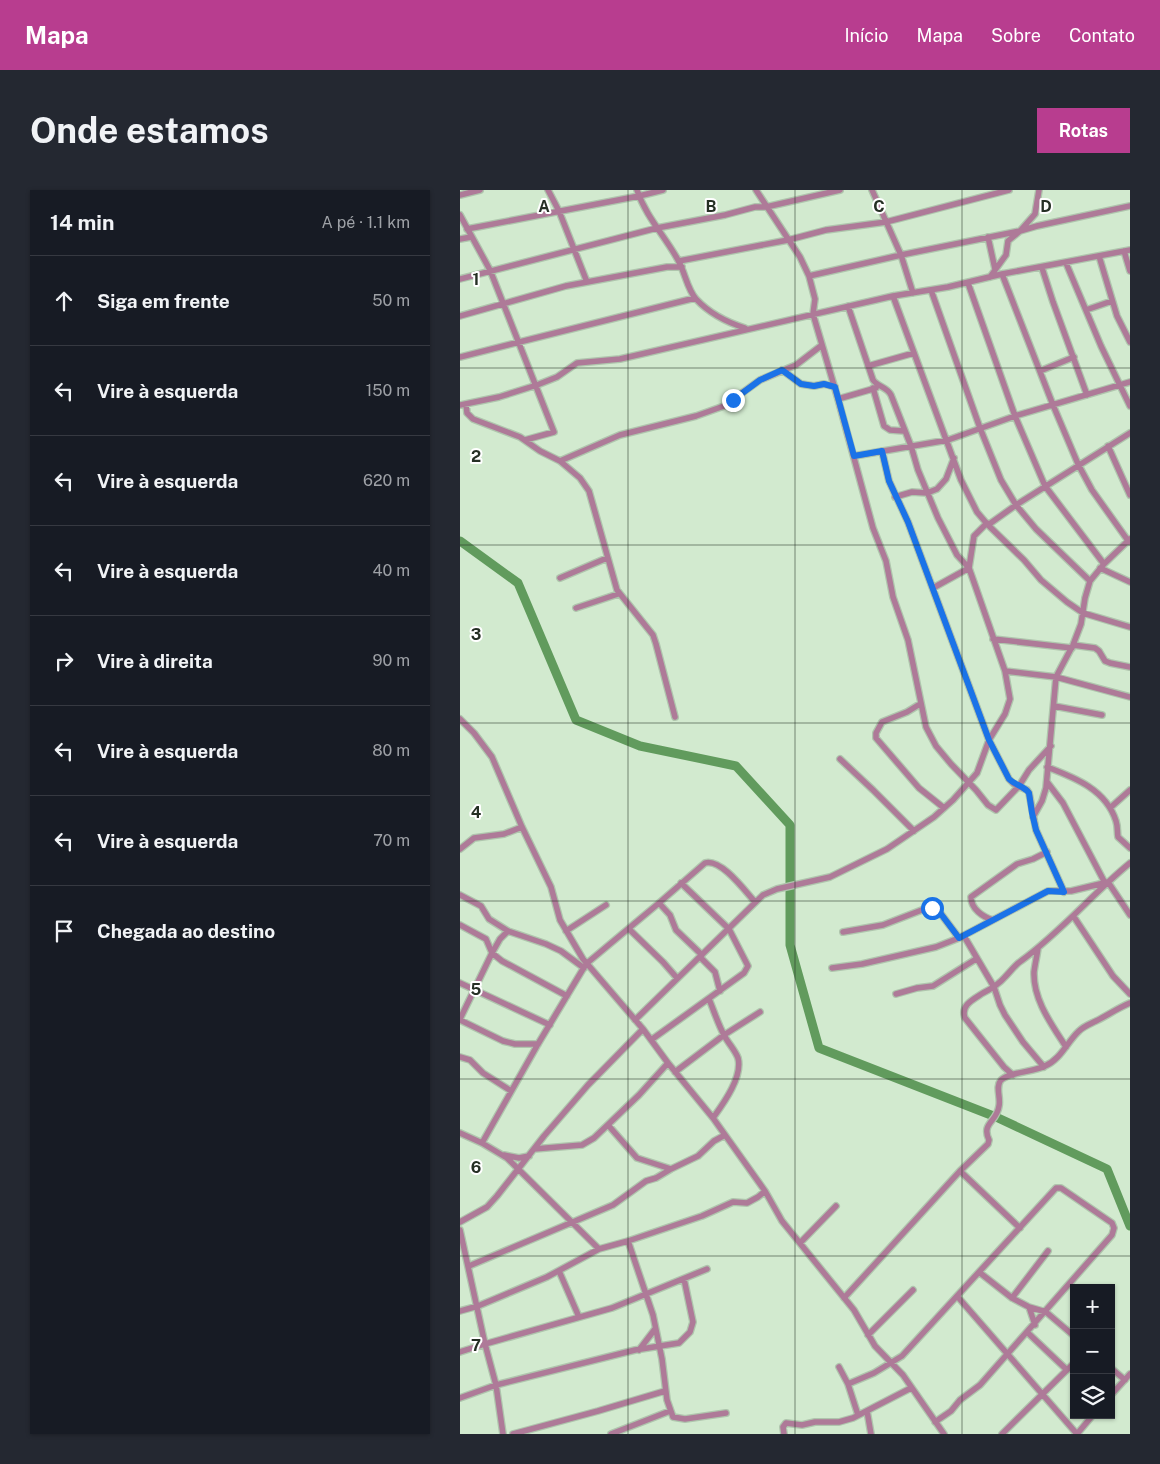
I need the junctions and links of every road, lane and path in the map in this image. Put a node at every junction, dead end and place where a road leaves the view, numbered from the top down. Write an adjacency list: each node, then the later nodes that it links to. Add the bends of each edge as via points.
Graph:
1 (480, 190): 10 (street)
2 (548, 190): 13 (street)
3 (663, 190): 9 (street)
4 (756, 190): 12 (street)
5 (840, 190): 12 (street)
6 (872, 190): 15 (street)
7 (1009, 190): 15 (street)
8 (1039, 190): 18 (street, via 1035,214)
9 (638, 193): 13 (street); 16 (street)
10 (460, 195)
11 (1130, 206): 18 (street)
12 (766, 207): 16 (street); 22 (street)
13 (559, 211): 17 (street); 23 (street)
14 (460, 215): 17 (street)
15 (886, 222): 22 (street, via 826,230); 25 (street)
16 (656, 228): 23 (street); 27 (street)
17 (466, 229): 19 (street)
18 (1020, 231): 20 (street); 31 (street, via 1008,241 1006,255)
19 (471, 237): 21 (street); 32 (street)
20 (988, 237): 25 (street); 31 (street)
21 (460, 239)
22 (788, 240): 27 (street); 35 (street)
23 (574, 248): 32 (street); 38 (street)
24 (1127, 251): 26 (street); 33 (street)
25 (901, 255): 35 (street); 41 (street)
26 (1098, 256): 28 (street); 44 (street)
27 (679, 261): 29 (street)
28 (1066, 263): 30 (street); 47 (street)
29 (682, 267): 38 (street); 43 (street)
30 (1042, 268): 34 (street); 56 (street)
31 (995, 269): 36 (street)
32 (490, 270): 37 (street); 45 (street)
33 (1130, 270)
34 (1002, 274): 36 (street); 59 (street)
35 (809, 276): 48 (street, via 815,299)
36 (990, 277): 39 (street)
37 (460, 279)
38 (587, 282): 45 (street)
39 (968, 283): 40 (street); 73 (street)
40 (931, 290): 41 (street); 74 (street)
41 (913, 293): 42 (street)
42 (893, 296): 46 (street); 54 (street)
43 (695, 298): 50 (street, via 724,322); 51 (street)
44 (1112, 301): 47 (street); 52 (street)
45 (504, 304): 49 (street); 51 (street)
46 (848, 306): 48 (street); 57 (street)
47 (1086, 310): 64 (street)
48 (813, 314): 50 (street); 53 (street)
49 (460, 316)
50 (747, 329): 63 (street, via 620,359 577,363 557,377)
51 (518, 342): 55 (street); 63 (street)
52 (1130, 342)
53 (822, 345): 58 (street, via 796,365); 60 (street)
54 (914, 353): 57 (street); 78 (street)
55 (460, 356)
56 (1074, 357): 59 (street); 68 (street)
57 (868, 366): 66 (street, via 873,380)
58 (782, 370): 62 (street, via 801,384); 84 (street, via 760,380 724,406 620,435)
59 (1040, 371): 71 (street)
60 (831, 375): 62 (street); 65 (street)
61 (1130, 382): 64 (street)
62 (824, 384): 65 (street)
63 (537, 385): 70 (street); 77 (street, via 554,432)
64 (1121, 385): 68 (street); 72 (street)
65 (835, 387): 69 (street)
66 (881, 387): 67 (street); 75 (street, via 891,394)
67 (873, 388): 69 (street); 75 (street, via 884,426)
68 (1087, 395): 71 (street)
69 (838, 399): 82 (street)
70 (463, 405): 77 (street, via 473,419)
71 (1052, 405): 73 (street); 85 (street)
72 (1130, 406)
73 (1015, 416): 74 (street); 86 (street)
74 (980, 428): 78 (street); 90 (street, via 1001,480)
75 (904, 431): 79 (street)
76 (1130, 433): 80 (street)
77 (525, 440): 84 (street)
78 (948, 440): 79 (street); 83 (street)
79 (911, 446): 81 (street); 87 (street)
80 (1108, 446): 85 (street); 88 (street)
81 (882, 451): 82 (street); 89 (street)
82 (854, 456): 110 (street, via 908,640)
83 (954, 458): 87 (street, via 943,484); 91 (street, via 966,492)
84 (560, 462): 93 (street, via 580,478 589,491)
85 (1078, 464): 86 (street); 92 (street, via 1092,490)
86 (1045, 486): 90 (street); 94 (street)
87 (927, 493): 89 (street, via 912,492); 95 (street, via 957,555)
88 (1130, 495)
89 (895, 497): 99 (street)
90 (1016, 505): 91 (street); 97 (street)
91 (988, 524): 95 (street, via 974,536); 102 (street, via 1040,580)
92 (1129, 541): 94 (street)
93 (607, 558): 96 (street); 100 (street)
94 (1102, 566): 97 (street); 98 (street)
95 (969, 568): 99 (street); 104 (street)
96 (560, 578)
97 (1090, 581): 102 (street)
98 (1130, 582)
99 (933, 588): 115 (street)
100 (618, 594): 101 (street); 113 (street, via 652,635)
101 (576, 608)
102 (1083, 613): 103 (street); 105 (street)
103 (1130, 627)
104 (993, 638): 105 (street); 107 (street)
105 (1072, 647): 106 (street, via 1095,648 1110,664); 108 (street)
106 (1130, 667)
107 (1005, 671): 108 (street); 115 (street, via 1010,700)
108 (1056, 677): 109 (street); 111 (street)
109 (1130, 697)
110 (920, 704): 119 (street, via 930,737); 123 (street, via 882,722 876,738 919,788)
111 (1054, 706): 112 (street); 116 (street)
112 (1102, 715)
113 (675, 716)
114 (460, 719): 126 (street, via 492,757)
115 (989, 740): 119 (street, via 981,765); 121 (street, via 1009,779)
116 (1051, 746): 118 (street); 121 (street)
117 (840, 759): 127 (street)
118 (1047, 767): 120 (street); 124 (street, via 1086,783)
119 (970, 782): 121 (street, via 996,810); 123 (street)
120 (1047, 782): 125 (street); 133 (street, via 1063,803)
121 (1019, 786): 125 (street, via 1029,793)
122 (1130, 790): 124 (street)
123 (944, 808): 127 (street)
124 (1110, 808): 128 (street, via 1117,822 1118,837)
125 (1033, 817): 130 (street)
126 (522, 827): 129 (street, via 504,834 474,838); 146 (street, via 544,871)
127 (914, 831): 136 (street, via 887,850 830,877 769,891)
128 (1130, 848)
129 (460, 849)
130 (1047, 852): 134 (street); 141 (street, via 1017,864 971,897 976,910)
131 (1130, 863): 133 (street)
132 (681, 883): 136 (street, via 705,863 712,862 721,866); 137 (street); 144 (street)
133 (1107, 883): 134 (street); 139 (street); 140 (street)
134 (1064, 892): 141 (street, via 1048,891)
135 (460, 896): 145 (street, via 482,906 489,919)
136 (755, 902): 144 (street)
137 (659, 904): 143 (street); 153 (street, via 670,915 676,930)
138 (606, 905): 146 (street)
139 (1130, 915)
140 (1074, 917): 151 (street); 163 (street, via 1113,976)
141 (993, 920): 148 (street)
142 (460, 926): 149 (street)
143 (629, 929): 155 (street); 157 (street)
144 (729, 929): 153 (street); 161 (street, via 748,966 744,973)
145 (508, 931): 150 (street); 155 (street, via 546,944)
146 (566, 931): 155 (street)
147 (843, 932): 148 (street, via 883,925 932,908 938,910)
148 (961, 937): 154 (street); 156 (street, via 936,948)
149 (486, 939): 150 (street); 152 (street)
150 (500, 939): 152 (street)
151 (1038, 948): 159 (street); 175 (street, via 1034,972 1037,991)
152 (492, 953): 160 (street); 164 (street)
153 (701, 956): 157 (street); 161 (street, via 715,972)
154 (976, 959): 159 (street); 162 (street, via 934,986)
155 (585, 966): 164 (street); 169 (street)
156 (832, 968)
157 (677, 978): 169 (street)
158 (460, 983): 160 (street)
159 (994, 987): 178 (street, via 972,1000 963,1014); 179 (street, via 1000,1006 1015,1031)
160 (475, 990): 168 (street); 170 (street)
161 (720, 991): 165 (street)
162 (896, 994)
163 (1130, 994)
164 (567, 996): 170 (street)
165 (709, 999): 172 (street); 173 (street)
166 (1130, 1003): 175 (street, via 1086,1026)
167 (760, 1012): 172 (street)
168 (460, 1020): 174 (street, via 503,1041)
169 (636, 1020): 171 (street)
170 (550, 1025): 174 (street)
171 (643, 1029): 173 (street); 189 (street, via 588,1085)
172 (724, 1035): 180 (street); 184 (street, via 738,1058 738,1068 728,1096)
173 (651, 1040): 177 (street)
174 (538, 1044): 183 (street)
175 (1066, 1048): 179 (street)
176 (460, 1057): 183 (street, via 470,1060 483,1073)
177 (668, 1063): 180 (street); 185 (street)
178 (1004, 1066): 181 (street); 182 (street)
179 (1044, 1067): 181 (street)
180 (675, 1072): 184 (street)
181 (1013, 1075): 182 (street)
182 (1004, 1078): 194 (street, via 998,1085 999,1108 986,1129 989,1142)
183 (511, 1091): 188 (street)
184 (713, 1118): 187 (street)
185 (608, 1125): 189 (street, via 582,1145); 192 (street, via 638,1158)
186 (460, 1133): 188 (street)
187 (725, 1136): 192 (street, via 714,1141 698,1156); 195 (street)
188 (482, 1143): 190 (street)
189 (534, 1149): 191 (street)
190 (500, 1153): 191 (street, via 519,1158); 193 (street)
191 (530, 1156): 193 (street)
192 (670, 1169): 198 (street, via 646,1181 613,1205)
193 (518, 1171): 197 (street, via 487,1207); 198 (street)
194 (960, 1171): 199 (street); 214 (street)
195 (765, 1191): 201 (street, via 747,1203 733,1202); 202 (street, via 782,1221)
196 (836, 1206): 202 (street)
197 (460, 1222)
198 (573, 1222): 204 (street); 206 (street)
199 (1020, 1228): 209 (street); 219 (street, via 1058,1188 1114,1225 1112,1235)
200 (460, 1230): 203 (street)
201 (628, 1241): 204 (street); 212 (street)
202 (800, 1243): 214 (street)
203 (462, 1248): 206 (street)
204 (599, 1248): 208 (street)
205 (1048, 1251): 215 (street)
206 (469, 1266): 216 (street)
207 (707, 1269): 210 (street)
208 (559, 1271): 216 (street); 220 (street)
209 (979, 1272): 213 (street); 215 (street)
210 (684, 1279): 212 (street); 227 (street, via 693,1322 690,1332 679,1343)
211 (914, 1290): 225 (street)
212 (647, 1294): 220 (street); 222 (street)
213 (956, 1296): 230 (street); 231 (street, via 902,1356)
214 (844, 1298): 225 (street)
215 (1012, 1298): 217 (street)
216 (478, 1306): 218 (street); 226 (street)
217 (1028, 1307): 219 (street); 221 (street)
218 (460, 1311)
219 (1046, 1312): 221 (street); 224 (street)
220 (579, 1317): 226 (street)
221 (1034, 1325): 223 (street)
222 (655, 1329): 227 (street); 228 (street)
223 (1028, 1332): 230 (street); 234 (street)
224 (1070, 1333)
225 (868, 1335): 231 (street)
226 (485, 1344): 229 (street); 239 (street)
227 (659, 1347): 228 (street); 242 (street)
228 (639, 1350): 239 (street)
229 (460, 1352)
230 (1008, 1354): 243 (street); 250 (street, via 980,1384)
231 (891, 1362): 238 (street); 240 (street)
232 (839, 1367): 238 (street)
233 (1070, 1367): 234 (street)
234 (1067, 1370): 243 (street)
235 (1115, 1372): 237 (street)
236 (1130, 1374): 237 (street)
237 (1124, 1380): 241 (street)
238 (848, 1384): 248 (street)
239 (496, 1385): 244 (street); 251 (street)
240 (911, 1388): 246 (street); 250 (street)
241 (1115, 1390)
242 (665, 1391): 245 (street); 252 (street)
243 (1043, 1394): 249 (street, via 1077,1434); 257 (street)
244 (460, 1398)
245 (670, 1411): 247 (street, via 679,1419); 253 (street)
246 (867, 1411): 248 (street); 255 (street)
247 (726, 1413)
248 (858, 1415): 254 (street, via 839,1422 786,1423)
249 (1090, 1419)
250 (935, 1422): 256 (street)
251 (503, 1434)
252 (513, 1434)
253 (611, 1434)
254 (784, 1434)
255 (871, 1434)
256 (944, 1434)
257 (1002, 1434)

